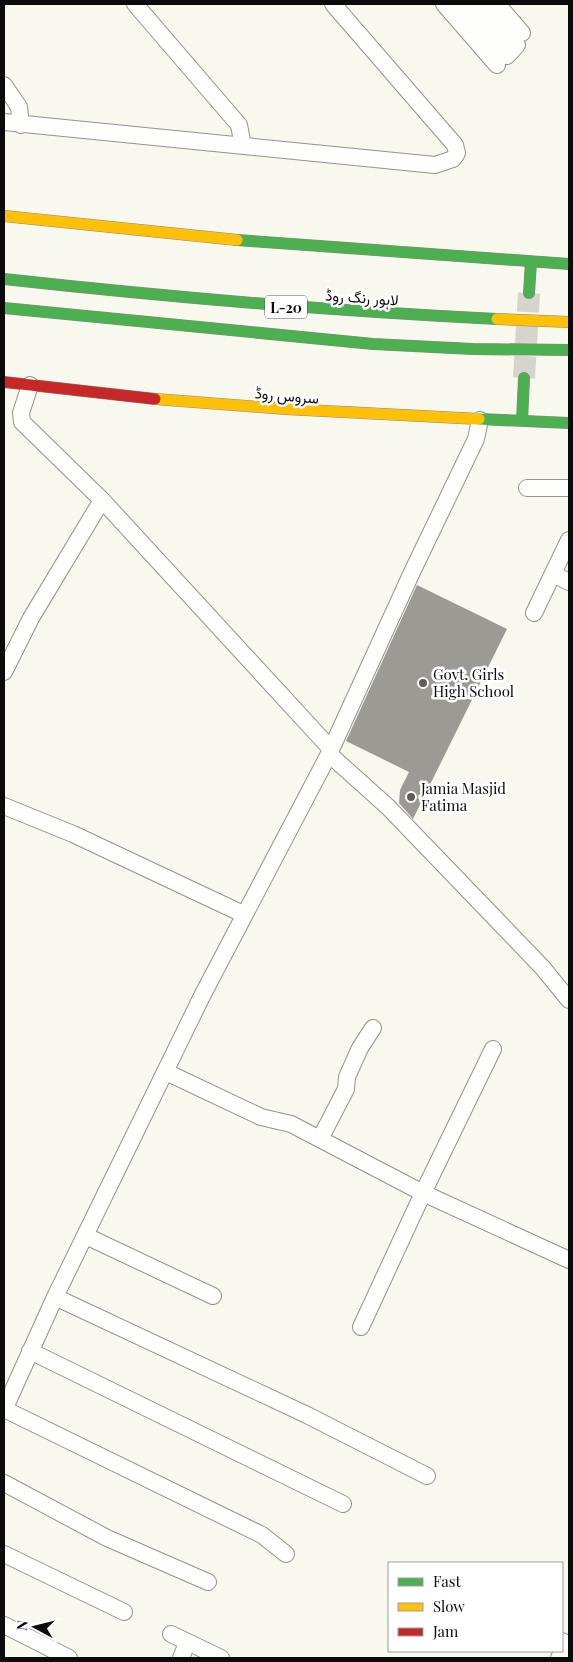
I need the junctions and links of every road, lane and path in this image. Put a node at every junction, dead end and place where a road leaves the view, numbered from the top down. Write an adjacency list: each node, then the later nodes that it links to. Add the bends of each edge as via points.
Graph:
1 (135, 4): 12 (street, via 240,125)
2 (333, 4): 12 (street, via 455,145 457,153 453,159 435,165)
3 (444, 4): 8 (street)
4 (462, 4): 5 (street, via 507,56 517,45)
5 (481, 4)
6 (496, 4): 7 (street)
7 (522, 34)
8 (497, 65)
9 (4, 85): 11 (street, via 19,107)
10 (4, 122): 11 (street)
11 (21, 125): 12 (street)
12 (243, 146)
13 (4, 216): 15 (main road, via 253,242)
14 (568, 260): 15 (main road)
15 (531, 262): 17 (main road)
16 (4, 279): 19 (main road, لاہور رنگ روڈ / L-20, via 152,296 351,312)
17 (529, 293)
18 (4, 308): 20 (main road, L-20, via 345,342)
19 (569, 322)
20 (569, 350)
21 (524, 378): 25 (main road)
22 (4, 382): 23 (main road, سروس روڈ)
23 (30, 385): 24 (main road, سروس روڈ, via 328,413); 29 (street, via 21,413 22,422)
24 (480, 420): 25 (main road, سروس روڈ); 35 (street, via 476,439)
25 (522, 421): 26 (main road, سروس روڈ)
26 (569, 423)
27 (527, 488): 28 (street)
28 (569, 488)
29 (102, 500): 34 (street, via 31,618); 35 (street)
30 (569, 540): 31 (street)
31 (553, 574): 32 (street); 33 (street)
32 (569, 582)
33 (534, 614)
34 (4, 672)
35 (329, 751): 37 (street); 38 (street, via 388,807 542,967)
36 (4, 806): 37 (street, via 82,838)
37 (243, 914): 41 (street)
38 (569, 1000)
39 (373, 1028): 42 (street, via 360,1048 347,1078 346,1089)
40 (493, 1049): 43 (street)
41 (166, 1072): 42 (street); 44 (street)
42 (320, 1139): 43 (street)
43 (423, 1192): 45 (street); 48 (street)
44 (86, 1236): 46 (street); 47 (street)
45 (569, 1260)
46 (213, 1296)
47 (56, 1297): 49 (street); 51 (street, via 307,1415)
48 (361, 1327)
49 (30, 1351): 50 (street); 53 (street)
50 (4, 1410): 55 (street, via 262,1535)
51 (427, 1476)
52 (4, 1483): 56 (street, via 108,1538)
53 (343, 1504)
54 (4, 1554): 57 (street)
55 (286, 1554)
56 (208, 1582)
57 (124, 1612)
58 (4, 1625): 61 (street)
59 (171, 1634): 60 (street)
60 (184, 1651): 62 (street)
61 (69, 1658)
62 (221, 1658)

